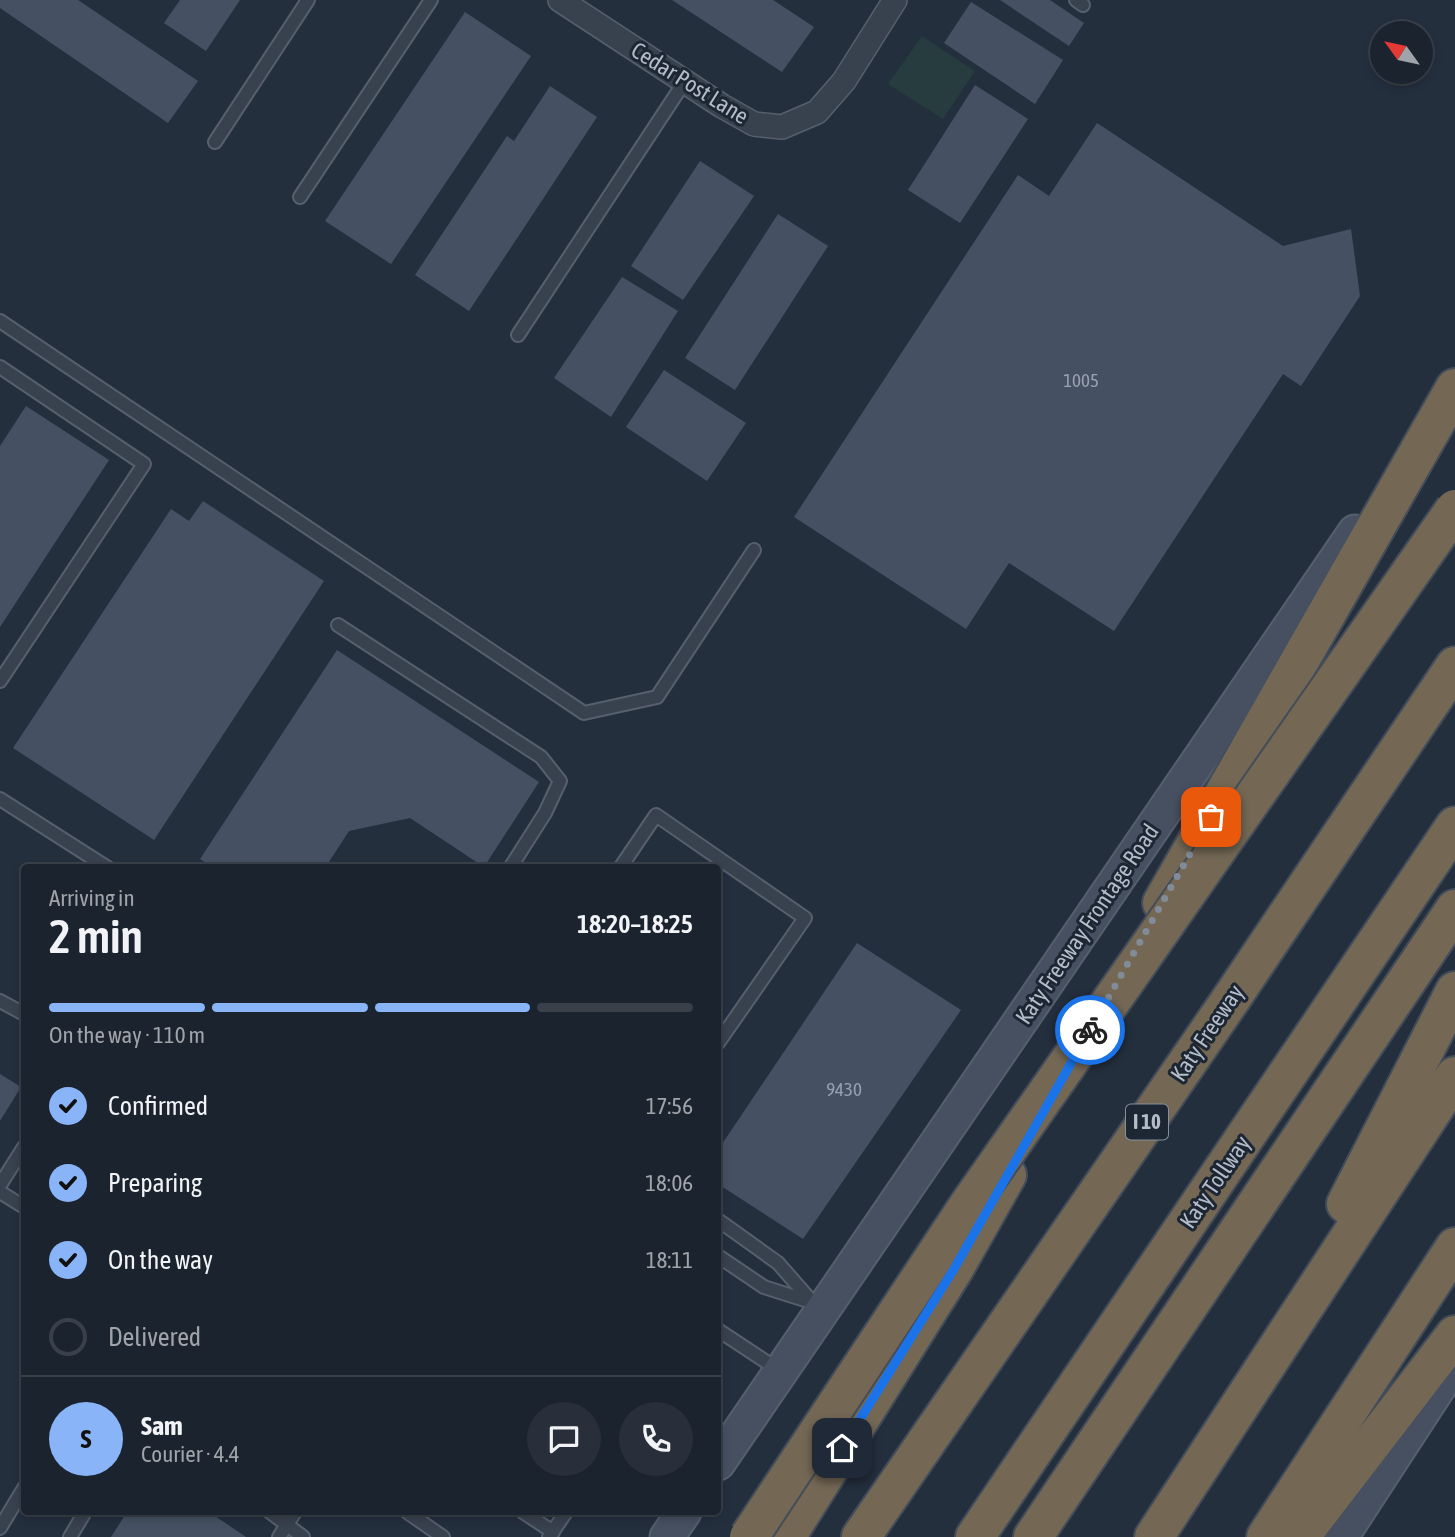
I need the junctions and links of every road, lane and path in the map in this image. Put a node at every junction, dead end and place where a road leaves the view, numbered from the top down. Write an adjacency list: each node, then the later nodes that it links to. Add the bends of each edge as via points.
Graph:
1 (308, 0): 6 (lane)
2 (431, 0): 7 (lane)
3 (560, 0): 5 (street, Cedar Post Lane)
4 (894, 0): 5 (street, Cedar Post Lane, via 844,81 817,111 793,125 754,124)
5 (685, 81): 9 (lane)
6 (215, 142)
7 (300, 197)
8 (0, 321): 13 (lane, via 584,713 657,697)
9 (518, 335)
10 (2, 372): 17 (lane, via 145,464)
11 (1455, 386): 39 (main road, Katy Freeway Frontage Road); 62 (highway, via 954,1269)
12 (1455, 509): 61 (highway, bridge, via 968,1206)
13 (754, 550)
14 (338, 625): 23 (lane, via 541,757 560,781)
15 (1455, 666): 18 (highway, Katy Freeway / I 10)
16 (1455, 673): 18 (highway)
17 (0, 681)
18 (1429, 705): 63 (highway, Katy Freeway / I 10)
19 (0, 799): 22 (lane)
20 (1455, 826): 64 (highway, Katy Tollway)
21 (725, 860): 24 (lane, via 656,815); 25 (lane); 30 (lane, via 805,918)
22 (102, 864)
23 (513, 864)
24 (623, 864)
25 (721, 867)
26 (1455, 909): 65 (highway)
27 (1455, 991): 44 (highway)
28 (0, 1001): 29 (lane)
29 (21, 1012)
30 (721, 1039)
31 (1455, 1076): 44 (highway)
32 (21, 1152): 33 (lane)
33 (0, 1185)
34 (0, 1192): 35 (lane)
35 (21, 1206)
36 (721, 1222): 39 (lane, via 778,1263)
37 (1455, 1247): 67 (highway)
38 (721, 1258): 39 (lane, via 764,1287)
39 (818, 1306): 43 (main road, Katy Freeway Frontage Road)
40 (721, 1332): 43 (lane)
41 (1455, 1335): 68 (highway)
42 (1455, 1362): 69 (main road)
43 (780, 1372): 45 (main road, Katy Freeway Frontage Road)
44 (1252, 1386): 66 (highway)
45 (721, 1459)
46 (21, 1494): 54 (lane)
47 (83, 1515): 57 (lane)
48 (272, 1515): 55 (lane)
49 (293, 1515): 55 (lane)
50 (411, 1515): 59 (lane)
51 (527, 1515): 56 (lane)
52 (564, 1515): 56 (lane)
53 (682, 1515): 60 (main road)
54 (0, 1528)
55 (283, 1531): 58 (lane)
56 (551, 1534)
57 (69, 1537)
58 (303, 1537)
59 (443, 1537)
60 (667, 1537)
61 (749, 1537)
62 (786, 1537)
63 (861, 1537)
64 (975, 1537)
65 (1033, 1537)
66 (1154, 1537)
67 (1266, 1537)
68 (1300, 1537)
69 (1340, 1537)

